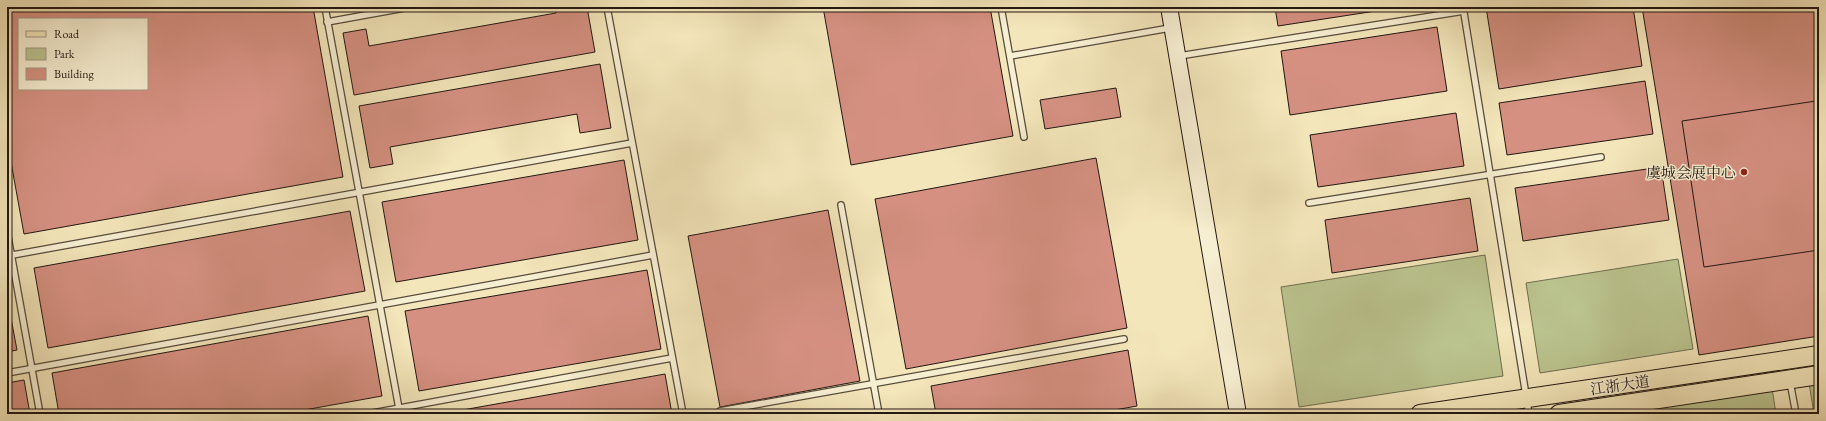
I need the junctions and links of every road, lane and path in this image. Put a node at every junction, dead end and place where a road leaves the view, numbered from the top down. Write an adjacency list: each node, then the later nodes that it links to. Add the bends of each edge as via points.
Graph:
1 (325, 7): 7 (lane)
2 (410, 7): 7 (lane)
3 (607, 7): 12 (lane)
4 (1002, 7): 9 (lane)
5 (1169, 7): 8 (main road)
6 (1463, 9): 10 (lane); 14 (lane)
7 (327, 22): 15 (lane)
8 (1172, 27): 9 (lane); 10 (main road)
9 (1010, 56): 11 (lane)
10 (1178, 56): 37 (main road)
11 (1024, 137)
12 (632, 143): 15 (lane); 19 (lane)
13 (1601, 157): 14 (lane)
14 (1491, 175): 16 (lane); 30 (lane)
15 (359, 193): 20 (lane); 21 (lane)
16 (1309, 203)
17 (841, 205): 29 (lane)
18 (7, 232): 20 (lane)
19 (653, 254): 21 (lane); 24 (lane)
20 (9, 256): 25 (lane)
21 (380, 305): 25 (lane); 31 (lane)
22 (1124, 339): 29 (lane)
23 (1819, 355): 30 (main road, 江浙大道)
24 (672, 358): 31 (lane); 35 (lane)
25 (32, 368): 26 (lane); 33 (lane)
26 (7, 373)
27 (1819, 375): 28 (main road, 江浙大道)
28 (1790, 379): 39 (main road, 江浙大道); 40 (lane)
29 (874, 384): 32 (lane); 36 (lane)
30 (1528, 406): 38 (main road, 江浙大道)
31 (399, 411): 34 (lane)
32 (720, 411)
33 (40, 414)
34 (367, 414)
35 (683, 414)
36 (879, 414)
37 (1238, 414)
38 (1420, 414)
39 (1560, 414)
40 (1796, 414)

